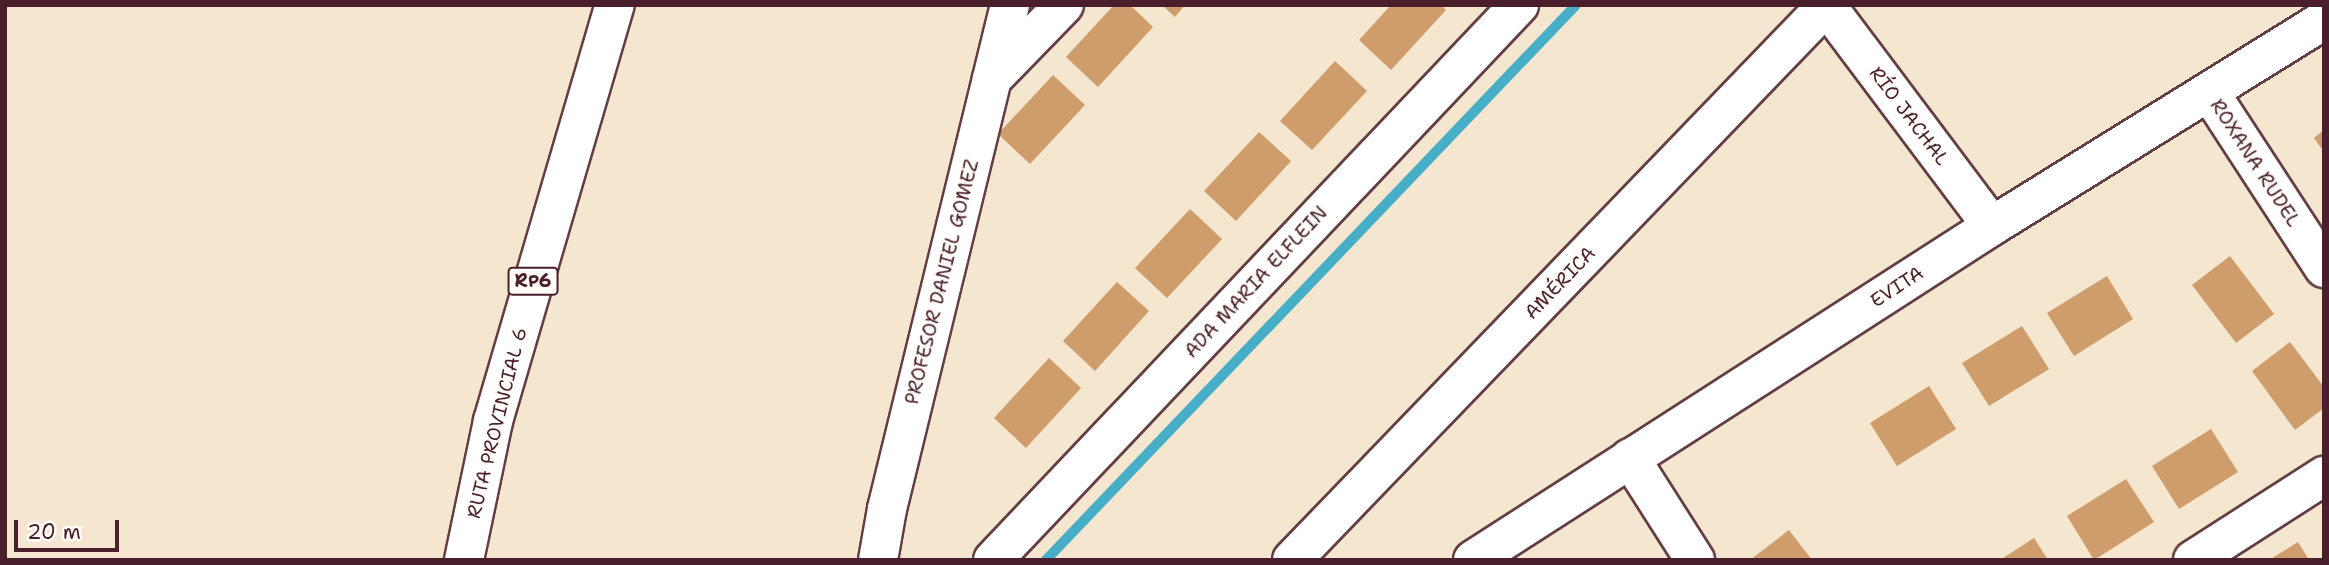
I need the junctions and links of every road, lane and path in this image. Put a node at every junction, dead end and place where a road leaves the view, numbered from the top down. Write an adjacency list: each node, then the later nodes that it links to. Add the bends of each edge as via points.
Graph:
1 (615, 5): 13 (street, RUTA PROVINCIAL 6 / RP6, via 493,421)
2 (1010, 5): 7 (street, PROFESOR DANIEL GOMEZ)
3 (1064, 5): 7 (street)
4 (1519, 5): 15 (street, ADA MARIA ELFLEIN)
5 (1827, 6): 9 (street, RÍO JACHAL); 16 (street, AMÉRICA)
6 (2324, 20): 8 (street, EVITA)
7 (991, 81): 14 (street, PROFESOR DANIEL GOMEZ)
8 (2210, 93): 9 (street, EVITA); 10 (street, ROXANA RUDEL)
9 (1992, 226): 11 (street, EVITA)
10 (2324, 268)
11 (1630, 458): 17 (street, EVITA); 18 (street)
12 (2324, 476): 19 (street)
13 (464, 560)
14 (878, 560)
15 (993, 560)
16 (1292, 560)
17 (1473, 560)
18 (1695, 560)
19 (2193, 560)

